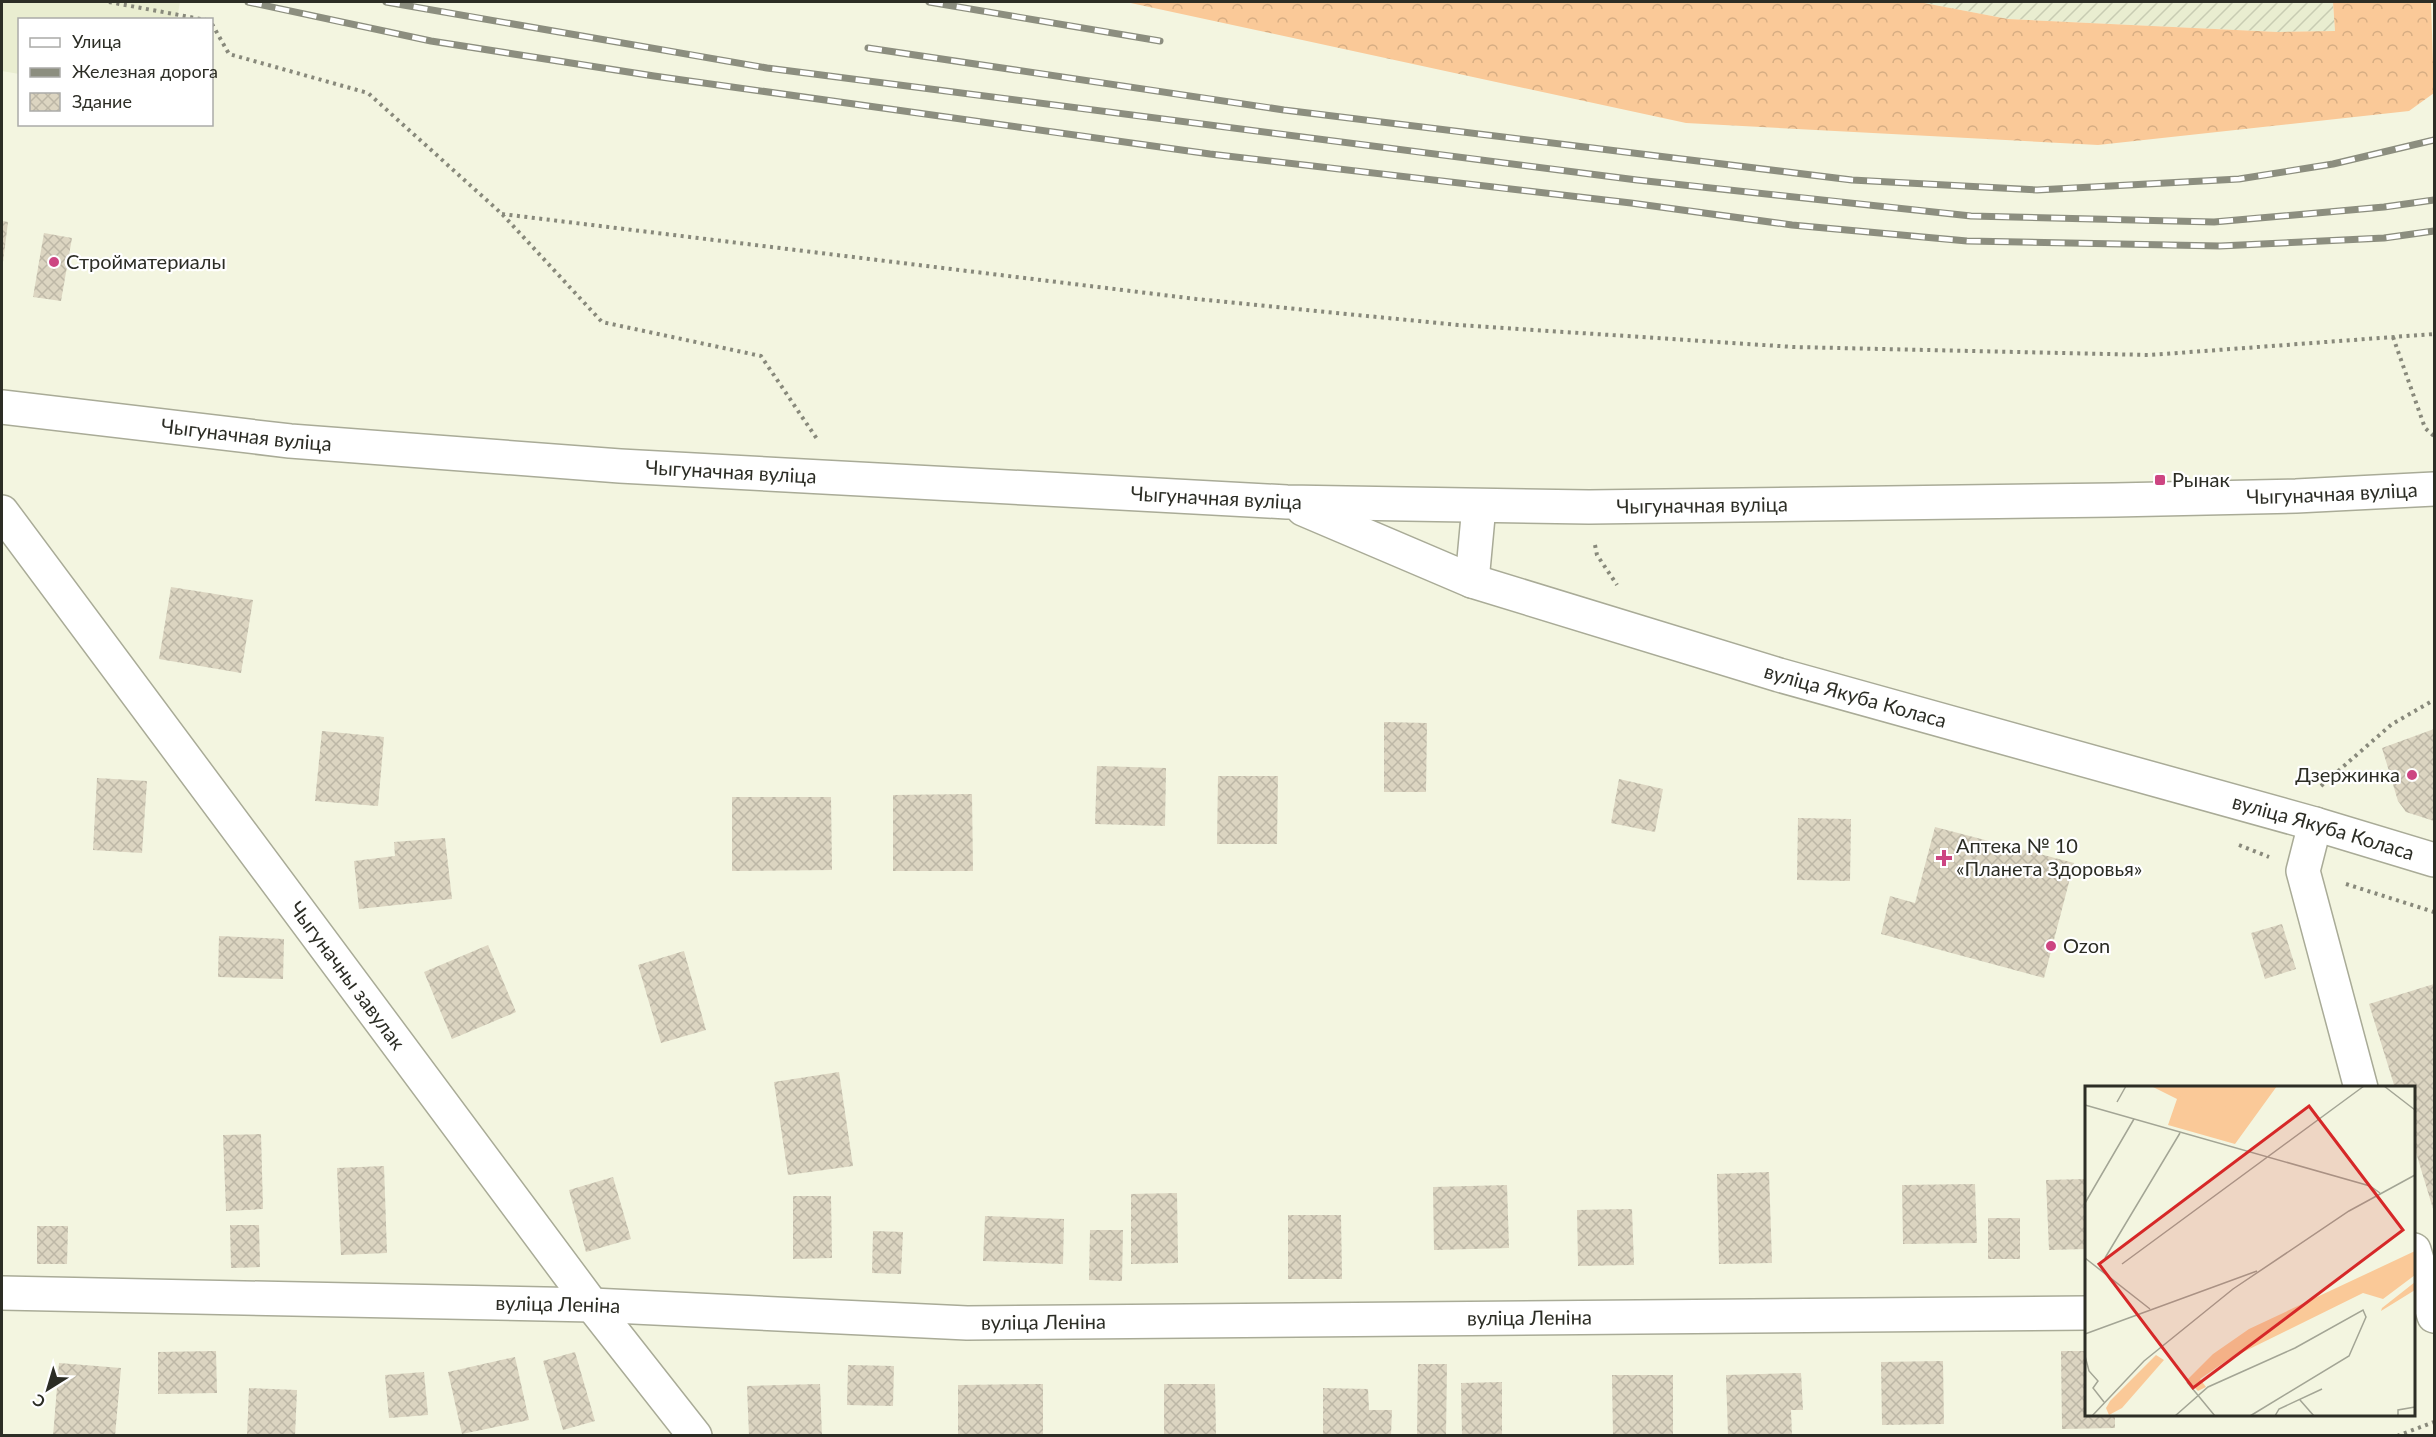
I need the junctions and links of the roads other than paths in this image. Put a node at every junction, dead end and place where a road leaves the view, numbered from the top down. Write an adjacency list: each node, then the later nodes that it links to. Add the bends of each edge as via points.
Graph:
1 (2, 407): 3 (street, Чыгуначная вуліца, via 290,441 620,466)
2 (2434, 489): 4 (street, Чыгуначная вуліца, via 2114,500)
3 (1287, 502): 4 (street, Чыгуначная вуліца); 6 (street, вуліца Якуба Коласа)
4 (1479, 506): 6 (street)
5 (2, 512): 12 (street, Чыгуначны завулак)
6 (1472, 581): 7 (street, вуліца Якуба Коласа, via 1779,675)
7 (2315, 824): 8 (street, вуліца Якуба Коласа); 9 (street, via 2303,871)
8 (2434, 860)
9 (2360, 1086)
10 (2415, 1253): 14 (street)
11 (2, 1293): 12 (street, вуліца Леніна)
12 (592, 1305): 13 (street, вуліца Леніна, via 967,1323); 15 (street, Чыгуначны завулак)
13 (2085, 1313)
14 (2434, 1316)
15 (695, 1436)

